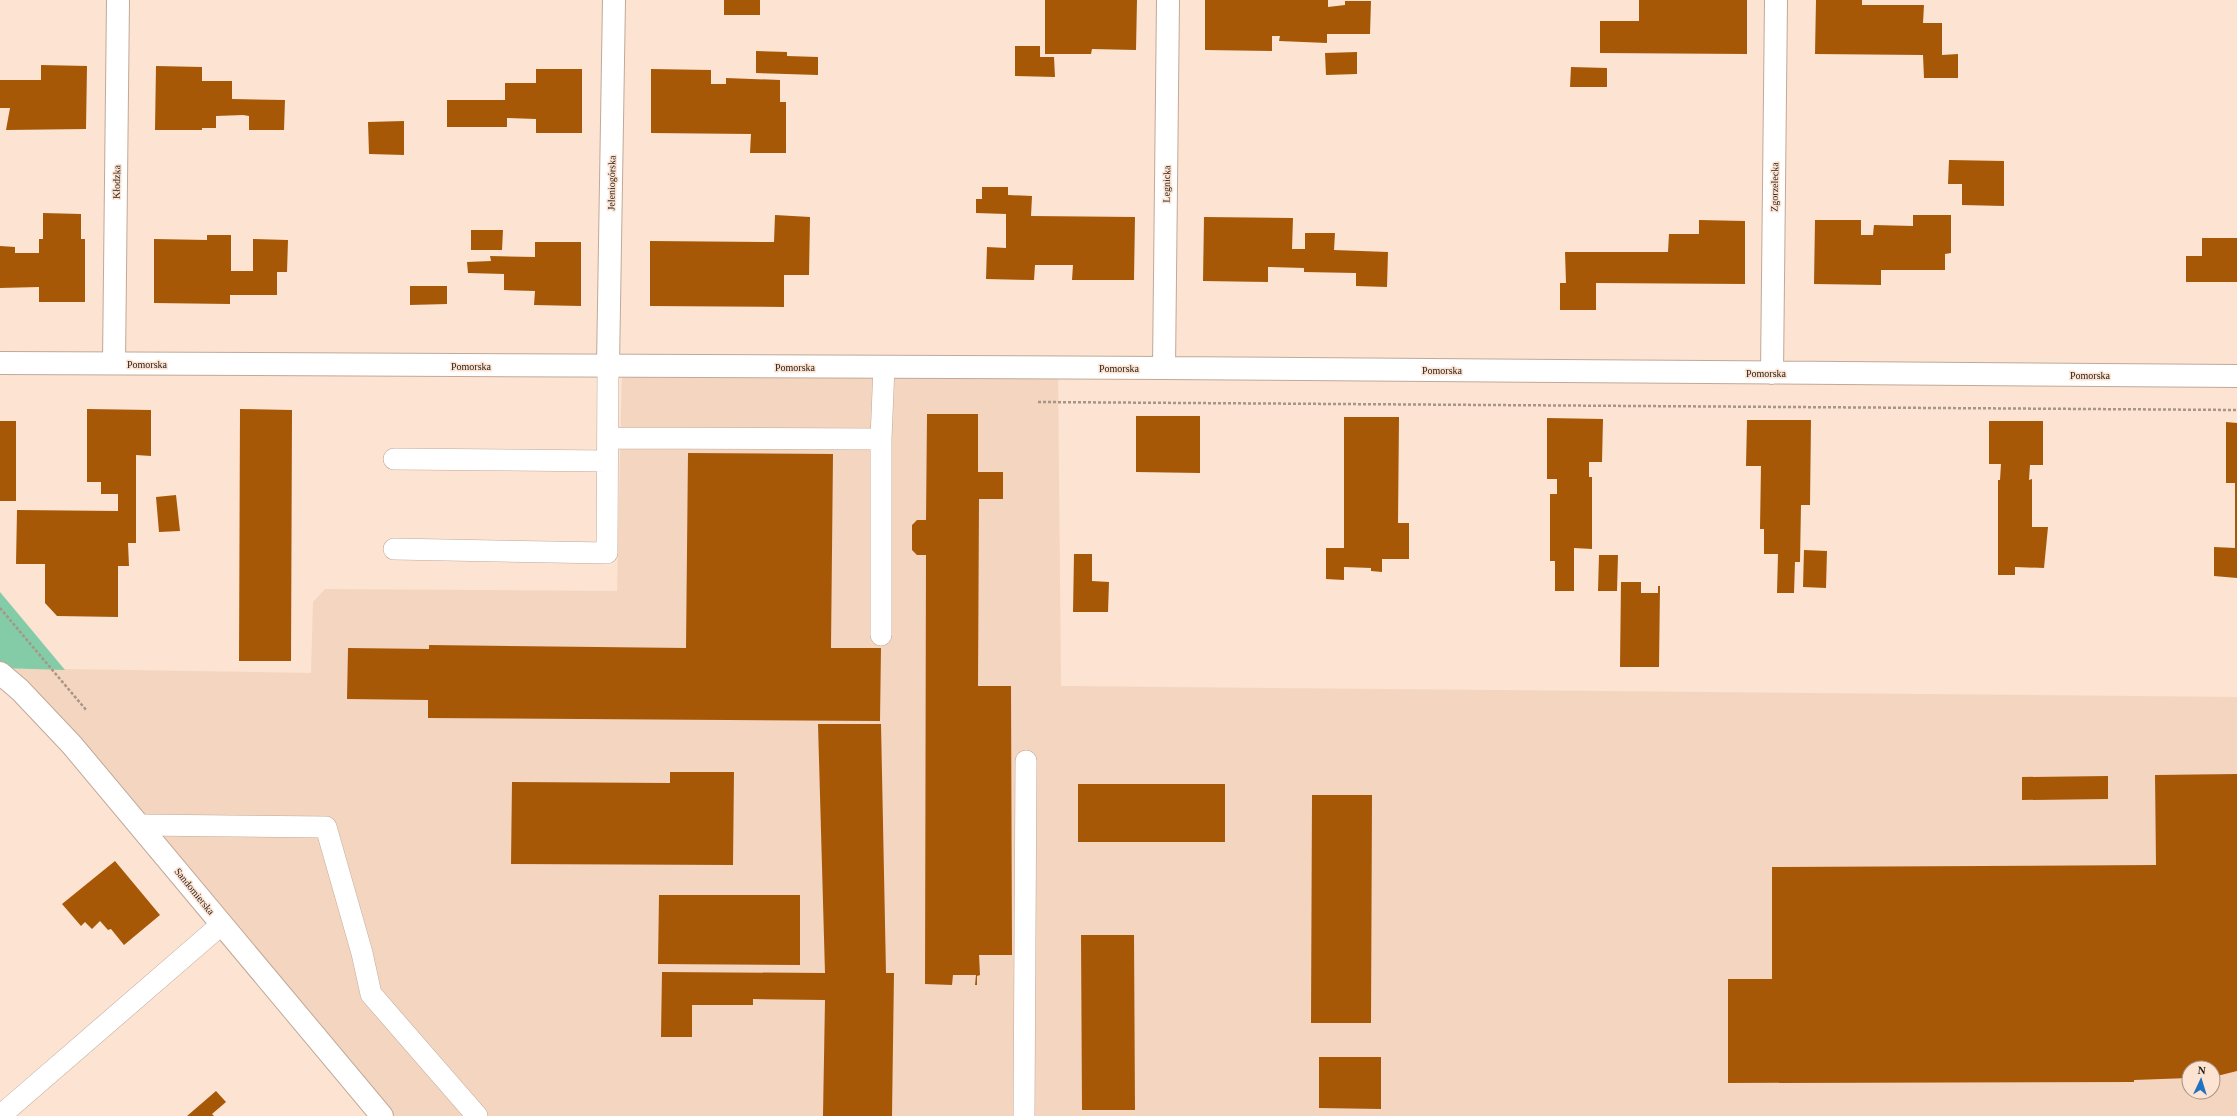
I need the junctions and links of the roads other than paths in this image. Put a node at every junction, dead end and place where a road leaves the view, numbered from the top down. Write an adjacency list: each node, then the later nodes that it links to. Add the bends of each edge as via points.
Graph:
1 (118, 0): 6 (street, Kłodzka)
2 (614, 0): 7 (street, Jeleniogórska)
3 (1168, 0): 9 (street, Legnicka)
4 (1776, 0): 10 (street, Zgorzelecka)
5 (0, 363): 6 (street, Pomorska)
6 (114, 363): 7 (street, Pomorska)
7 (608, 366): 8 (street, Pomorska); 12 (lane)
8 (884, 367): 9 (street, Pomorska); 13 (lane)
9 (1164, 368): 10 (street, Pomorska)
10 (1772, 373): 11 (street, Pomorska)
11 (2237, 376)
12 (608, 438): 13 (lane); 15 (lane)
13 (881, 440): 17 (lane)
14 (394, 459): 15 (lane)
15 (607, 461): 16 (lane, via 607,553)
16 (394, 549)
17 (881, 635)
18 (0, 673): 20 (street, Sandomierska, via 20,690 72,745)
19 (1026, 761): 25 (lane)
20 (140, 825): 21 (street, Sandomierska); 24 (lane, via 326,827 371,994)
21 (222, 924): 22 (lane); 23 (street, Sandomierska)
22 (0, 1116)
23 (382, 1116)
24 (477, 1116)
25 (1024, 1116)

